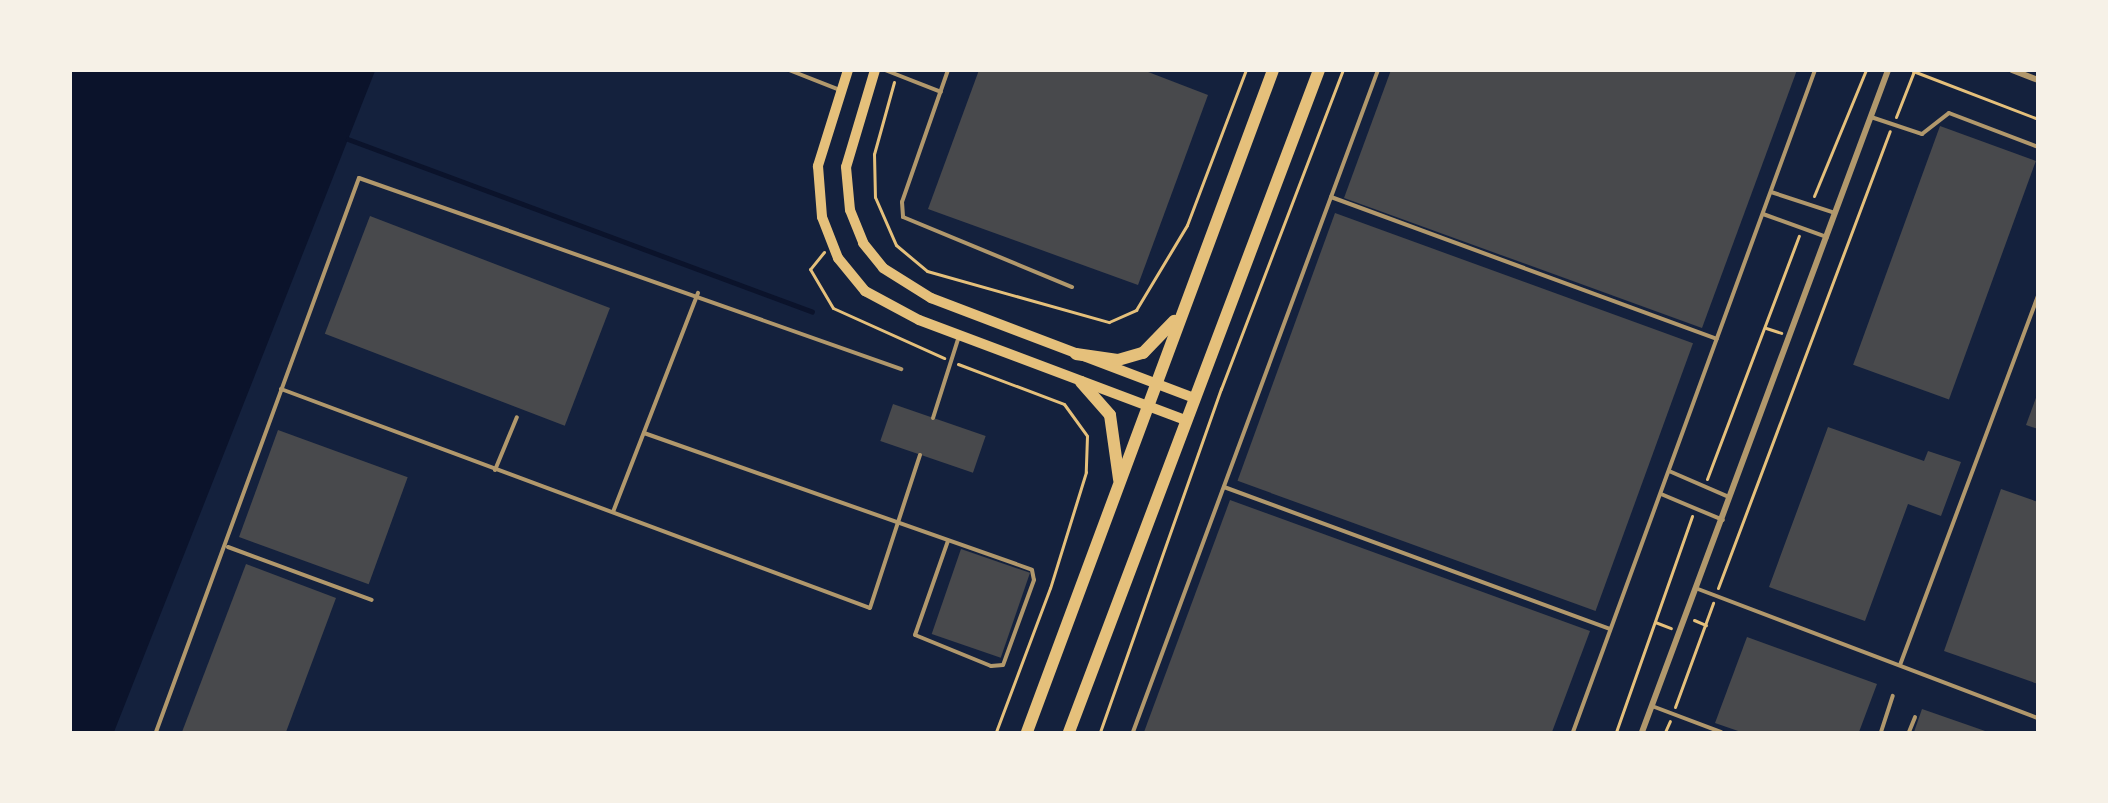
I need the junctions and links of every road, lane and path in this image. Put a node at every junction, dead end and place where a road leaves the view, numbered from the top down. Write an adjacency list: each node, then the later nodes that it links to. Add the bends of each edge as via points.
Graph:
1 (789, 70): 17 (lane)
2 (848, 70): 17 (main road)
3 (875, 70): 38 (main road, via 846,167 850,210 863,243 906,285)
4 (885, 70): 18 (lane)
5 (948, 70): 18 (lane)
6 (1246, 70): 35 (path, via 1187,225 1136,310)
7 (1273, 70): 34 (main road)
8 (1318, 70): 44 (main road)
9 (1343, 70): 80 (path, via 1221,389)
10 (1378, 70): 24 (lane)
11 (1815, 70): 23 (lane)
12 (1866, 70): 25 (path)
13 (1888, 70): 19 (street)
14 (2012, 70): 16 (street)
15 (1913, 71): 20 (path); 21 (path)
16 (2037, 80)
17 (841, 90): 30 (main road, via 818,166 822,217)
18 (941, 92): 31 (lane, via 902,202 903,217)
19 (1871, 117): 21 (lane); 26 (street)
20 (2037, 119)
21 (1893, 124): 22 (lane, via 1922,134 1949,113); 65 (path)
22 (2037, 147)
23 (1771, 192): 25 (lane); 27 (lane)
24 (1331, 197): 37 (lane); 55 (lane)
25 (1810, 205): 26 (lane)
26 (1835, 213): 29 (street)
27 (1763, 214): 28 (lane); 37 (lane)
28 (1802, 228): 29 (lane); 54 (path)
29 (1827, 237): 57 (street)
30 (834, 248): 36 (main road, via 865,291); 39 (path, via 816,256 810,269 833,308)
31 (1072, 287)
32 (698, 293): 40 (lane); 43 (lane, via 359,178); 49 (lane)
33 (2037, 295): 70 (lane)
34 (1183, 308): 38 (main road, via 1143,353 1118,360); 42 (main road)
35 (1123, 320)
36 (959, 336): 39 (lane); 41 (main road)
37 (1717, 339): 52 (lane)
38 (1076, 354): 42 (main road)
39 (951, 361): 47 (lane); 77 (path, via 1064,404 1087,436 1083,482)
40 (901, 369)
41 (1081, 382): 45 (main road); 53 (main road, via 1110,415)
42 (1154, 384): 44 (main road); 45 (main road)
43 (281, 389): 51 (lane); 63 (lane)
44 (1192, 397): 48 (main road)
45 (1145, 406): 48 (main road); 53 (main road)
46 (517, 417): 51 (lane)
47 (933, 418)
48 (1185, 420): 79 (main road)
49 (644, 434): 59 (lane); 61 (lane)
50 (920, 455): 61 (lane)
51 (495, 470): 59 (lane)
52 (1669, 471): 54 (lane); 56 (lane)
53 (1119, 483): 78 (main road)
54 (1704, 486): 57 (lane)
55 (1224, 487): 69 (lane); 81 (lane)
56 (1661, 494): 58 (lane); 69 (lane)
57 (1731, 498): 60 (street)
58 (1695, 508): 60 (lane); 83 (path)
59 (613, 512): 61 (lane, via 870,608)
60 (1723, 520): 64 (street)
61 (898, 524): 62 (lane)
62 (948, 541): 62 (lane, via 915,635 991,666 1003,665 1034,573)
63 (228, 547): 66 (lane); 76 (lane)
64 (1698, 589): 65 (lane); 67 (street)
65 (1715, 595): 68 (path); 70 (lane)
66 (372, 600)
67 (1687, 617): 68 (path); 72 (street)
68 (1706, 625): 73 (path)
69 (1610, 629): 82 (lane)
70 (1900, 665): 75 (lane)
71 (1893, 696): 87 (lane)
72 (1651, 706): 73 (lane); 84 (street)
73 (1672, 714): 85 (path); 86 (lane)
74 (1915, 717): 88 (lane)
75 (2037, 718)
76 (156, 732)
77 (996, 732)
78 (1027, 732)
79 (1069, 732)
80 (1100, 732)
81 (1133, 732)
82 (1573, 732)
83 (1616, 732)
84 (1641, 732)
85 (1665, 732)
86 (1721, 732)
87 (1881, 732)
88 (1909, 732)

